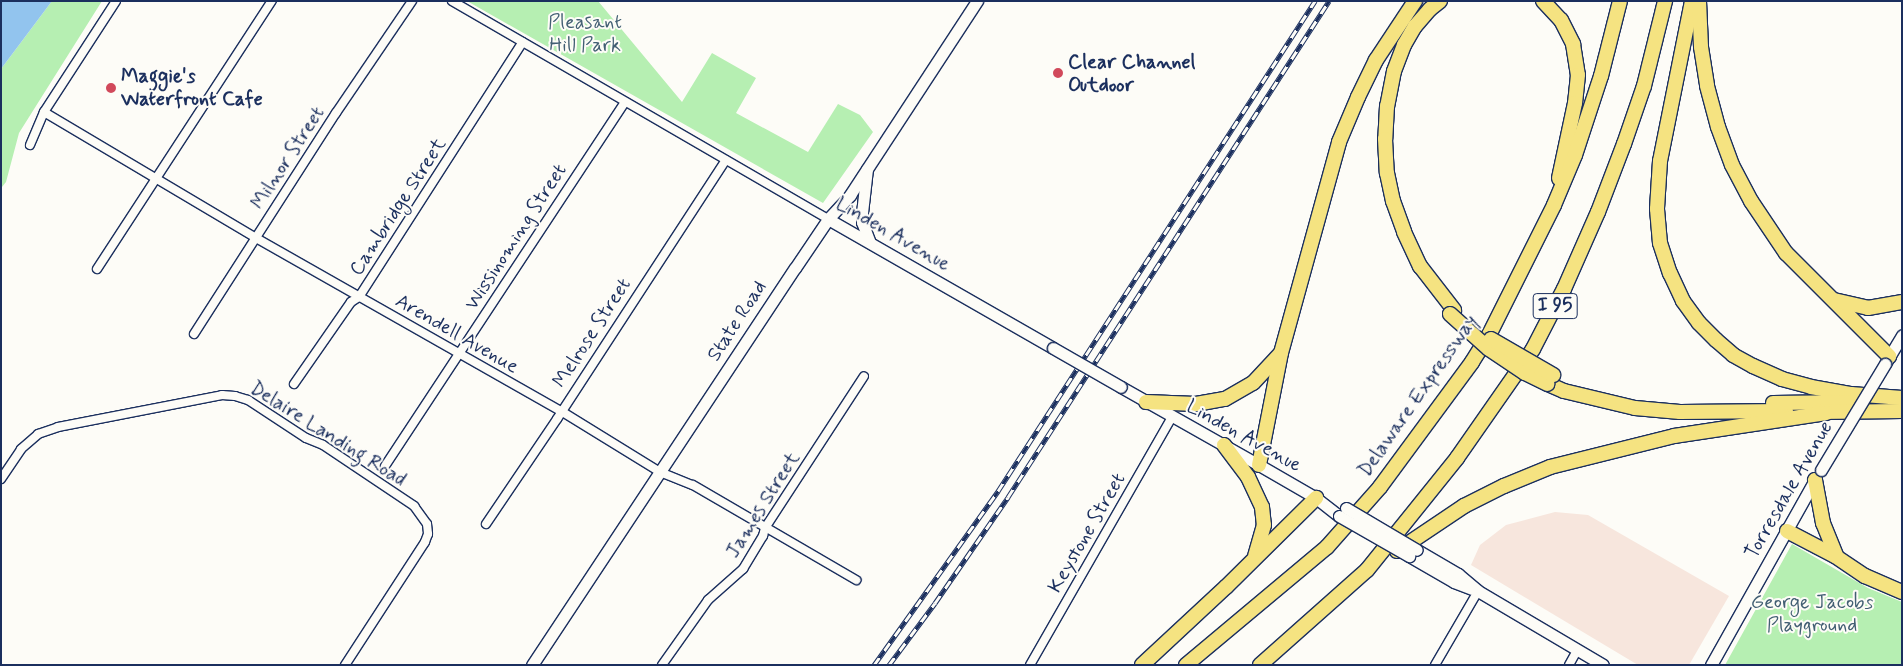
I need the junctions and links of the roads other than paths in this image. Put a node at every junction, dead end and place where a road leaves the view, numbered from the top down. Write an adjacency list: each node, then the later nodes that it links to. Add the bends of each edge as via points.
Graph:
1 (116, 1): 15 (street)
2 (272, 1): 19 (street)
3 (412, 1): 22 (street, Milnor Street)
4 (452, 1): 13 (street, Linden Avenue)
5 (977, 1): 18 (street, State Road)
6 (1440, 1): 28 (highway, via 1416,26 1404,45 1394,71 1387,106 1385,140 1387,174 1404,232 1420,266)
7 (1543, 1): 20 (highway, via 1561,20 1573,44 1578,75)
8 (1620, 1): 20 (highway, Delaware Expressway / I 95, via 1601,76 1575,155)
9 (1665, 1): 55 (highway, I 95, via 1644,86 1621,152 1564,289 1533,349 1457,458)
10 (1692, 1): 37 (highway, via 1660,162 1657,209 1660,242 1683,301 1699,323 1733,355 1768,373 1836,392)
11 (1699, 1): 26 (highway, via 1707,86 1732,165 1769,231 1807,275)
12 (1412, 6): 28 (highway, via 1391,55 1382,92 1377,125 1378,160 1383,194 1394,230 1410,263 1428,290); 32 (highway, via 1376,60 1339,142)
13 (523, 42): 14 (street, Linden Avenue); 25 (street, Cambridge Street)
14 (625, 102): 17 (street, Linden Avenue); 31 (street, Wissinoming Street)
15 (44, 112): 16 (street); 19 (street, Arendell Avenue)
16 (30, 145)
17 (726, 160): 21 (street, Linden Avenue); 39 (street, Melrose Street)
18 (867, 168): 21 (street, State Road, via 850,195); 23 (street, via 862,222)
19 (156, 178): 22 (street, Arendell Avenue); 24 (street)
20 (1554, 205): 65 (highway, Delaware Expressway / I 95, via 1490,333 1380,487 1327,547)
21 (828, 218): 23 (street, Linden Avenue); 46 (street, State Road)
22 (256, 238): 25 (street, Arendell Avenue); 29 (street, Milnor Street)
23 (870, 243): 38 (street, Linden Avenue, bridge)
24 (97, 269)
25 (359, 297): 31 (street, Arendell Avenue); 36 (street, Cambridge Street, via 351,302)
26 (1834, 300): 27 (highway, via 1868,308); 33 (highway)
27 (1902, 302)
28 (1452, 312): 35 (highway, bridge, via 1489,349 1525,373)
29 (194, 334)
30 (1902, 335): 33 (street, Torresdale Avenue)
31 (459, 352): 39 (street, Arendell Avenue); 45 (street, Wissinoming Street)
32 (1281, 353): 38 (highway, via 1253,383 1225,399 1196,404); 44 (highway)
33 (1887, 360): 47 (street, Torresdale Avenue, bridge)
34 (864, 376): 51 (street, James Street)
35 (1550, 380): 37 (highway, via 1632,400 1665,403); 41 (highway, via 1564,391 1635,408 1680,412)
36 (294, 384)
37 (1902, 399)
38 (1146, 402): 42 (street, Linden Avenue)
39 (561, 411): 46 (street, Arendell Avenue); 50 (street, Melrose Street)
40 (1902, 411): 41 (highway)
41 (1826, 413): 55 (highway, via 1674,436 1550,467 1464,506)
42 (1172, 417): 43 (street, Linden Avenue); 63 (street, Keystone Street)
43 (1224, 445): 44 (street, Linden Avenue); 54 (highway, via 1248,477 1262,507 1264,525)
44 (1259, 465): 49 (street, Linden Avenue)
45 (385, 466)
46 (660, 472): 51 (street, Arendell Avenue, via 693,485); 61 (street, State Road)
47 (1818, 475): 52 (street, Torresdale Avenue); 53 (highway, via 1823,523)
48 (1, 479): 60 (street, Delaire Landing Road, via 21,449 38,434 58,427 222,395 248,400 306,438 323,444 414,506 427,524 425,542)
49 (1316, 498): 54 (highway); 57 (street, Linden Avenue, bridge, via 1413,553 1458,574)
50 (486, 524)
51 (765, 528): 56 (street, Arendell Avenue); 62 (street, James Street, via 739,575 708,600)
52 (1787, 531): 53 (highway); 70 (street, Torresdale Avenue)
53 (1836, 556): 58 (highway, via 1865,576)
54 (1255, 557): 64 (highway)
55 (1367, 570): 66 (highway, I 95)
56 (856, 580)
57 (1478, 591): 59 (street, Linden Avenue); 67 (street)
58 (1902, 592)
59 (1578, 649): 68 (street); 69 (street, Linden Avenue)
60 (345, 665)
61 (532, 665)
62 (662, 665)
63 (1030, 665)
64 (1142, 665)
65 (1186, 665)
66 (1260, 665)
67 (1435, 665)
68 (1569, 665)
69 (1603, 665)
70 (1711, 665)

